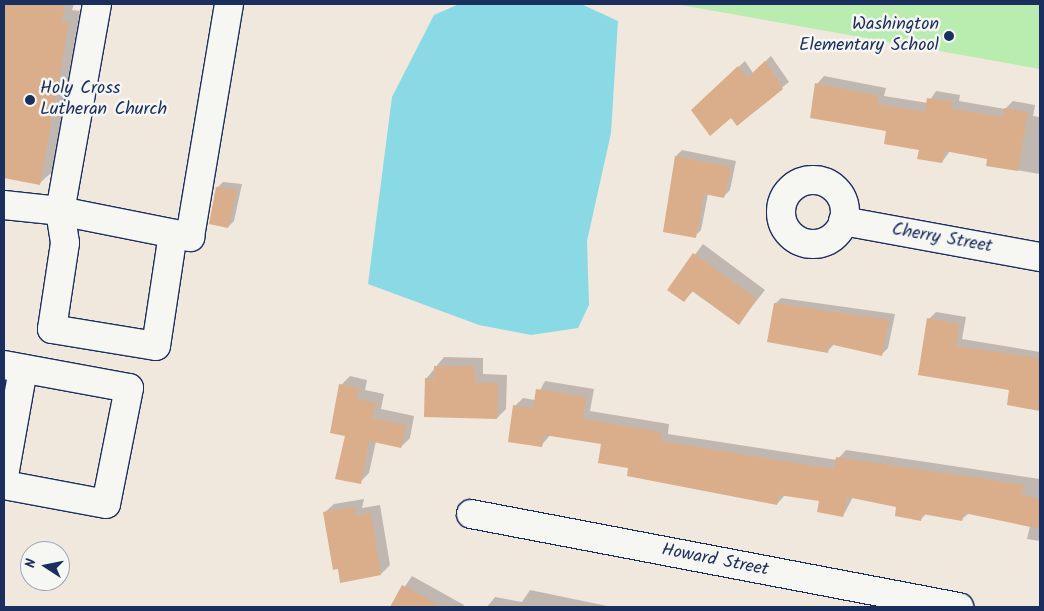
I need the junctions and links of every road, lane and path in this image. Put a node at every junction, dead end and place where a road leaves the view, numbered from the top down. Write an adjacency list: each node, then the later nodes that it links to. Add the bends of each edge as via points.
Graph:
1 (97, 4): 4 (street)
2 (229, 4): 6 (street, via 190,238)
3 (4, 205): 4 (street)
4 (60, 211): 6 (street); 6 (street, via 65,243 52,330 156,346)
5 (844, 220): 7 (street, Cherry Street)
6 (174, 234)
7 (1040, 257)
8 (14, 367): 9 (street); 10 (street, via 129,388 106,504)
9 (4, 476)
10 (4, 486)
11 (472, 514): 12 (street, Howard Street)
12 (959, 607)

